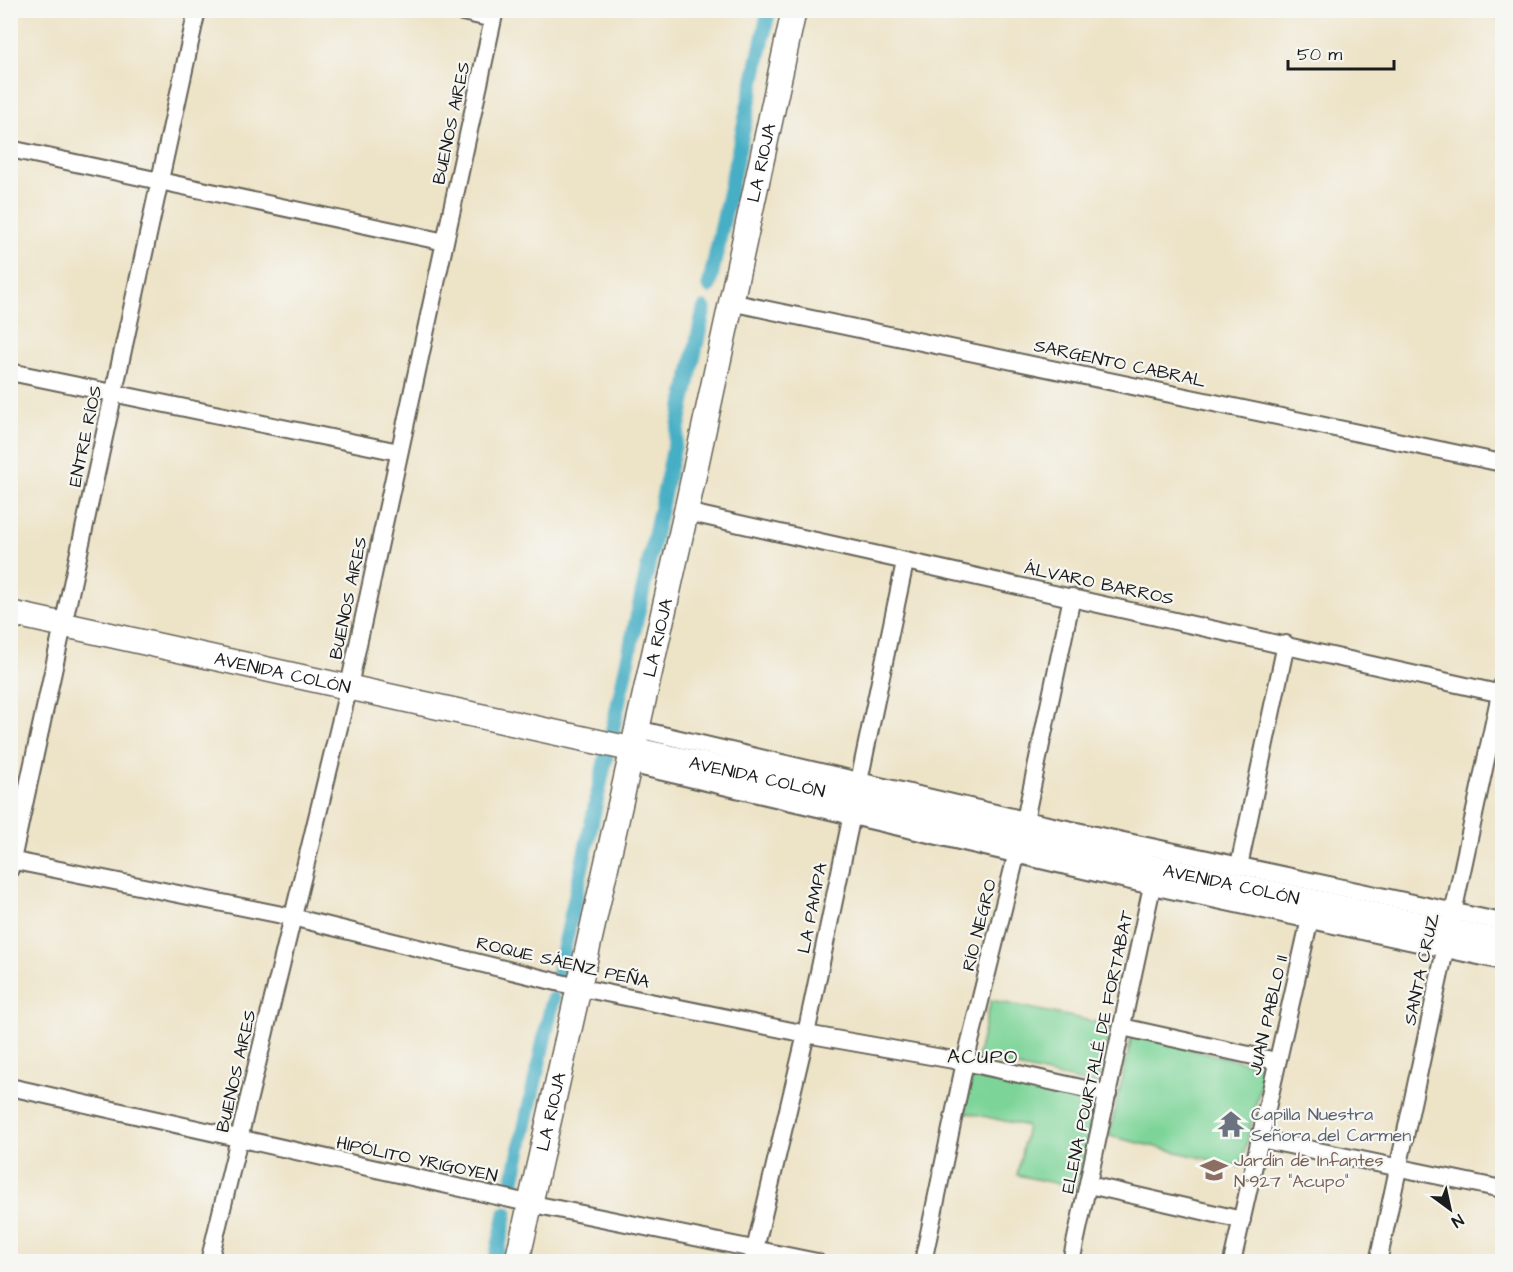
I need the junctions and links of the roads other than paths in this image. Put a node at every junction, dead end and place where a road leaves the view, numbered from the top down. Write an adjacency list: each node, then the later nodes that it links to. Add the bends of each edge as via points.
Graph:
1 (197, 10): 6 (street, ENTRE RÍOS)
2 (454, 10): 4 (street)
3 (794, 10): 8 (main road, LA RIOJA)
4 (494, 15): 7 (street, BUENOS AIRES)
5 (10, 149): 6 (street)
6 (160, 181): 7 (street); 10 (street, ENTRE RÍOS)
7 (445, 242): 11 (street, BUENOS AIRES)
8 (730, 302): 12 (street, SARGENTO CABRAL); 13 (main road, LA RIOJA)
9 (10, 372): 10 (street)
10 (113, 395): 11 (street); 17 (street, ENTRE RÍOS)
11 (399, 452): 19 (street, BUENOS AIRES)
12 (1503, 463)
13 (687, 512): 14 (street, ÁLVARO BARROS); 21 (main road, LA RIOJA)
14 (905, 562): 15 (street, ÁLVARO BARROS); 22 (street, LA PAMPA)
15 (1072, 597): 18 (street, ÁLVARO BARROS); 23 (street, RÍO NEGRO)
16 (10, 613): 17 (main road, AVENIDA COLÓN)
17 (63, 624): 19 (main road, AVENIDA COLÓN); 24 (street, ENTRE RÍOS)
18 (1286, 644): 20 (street, ÁLVARO BARROS); 25 (street)
19 (349, 686): 21 (main road, AVENIDA COLÓN); 28 (street, BUENOS AIRES)
20 (1502, 691): 30 (street, SANTA CRUZ)
21 (633, 748): 22 (main road, AVENIDA COLÓN); 33 (main road, LA RIOJA)
22 (854, 798): 23 (main road, AVENIDA COLÓN); 35 (street, LA PAMPA)
23 (1020, 837): 26 (main road, AVENIDA COLÓN); 37 (street, RÍO NEGRO)
24 (11, 863): 28 (street, ROQUE SÁENZ PEÑA)
25 (1239, 866): 26 (street, AVENIDA COLÓN); 27 (street, AVENIDA COLÓN)
26 (1156, 868): 27 (main road, AVENIDA COLÓN); 34 (street, ELENA POURTALÉ DE FORTABAT)
27 (1314, 901): 30 (main road, AVENIDA COLÓN); 36 (street, JUAN PABLO II)
28 (292, 917): 33 (street, ROQUE SÁENZ PEÑA); 41 (street, BUENOS AIRES)
29 (1503, 922): 30 (street, AVENIDA COLÓN)
30 (1450, 930): 31 (main road, AVENIDA COLÓN); 32 (street, AVENIDA COLÓN); 42 (street, SANTA CRUZ)
31 (1503, 942)
32 (1503, 961)
33 (577, 987): 35 (street, ROQUE SÁENZ PEÑA); 45 (main road, LA RIOJA)
34 (1122, 1027): 36 (street); 39 (street, ELENA POURTALÉ DE FORTABAT)
35 (806, 1034): 37 (street, ROQUE SÁENZ PEÑA); 47 (street, LA PAMPA)
36 (1276, 1060): 40 (street, JUAN PABLO II)
37 (965, 1062): 39 (street, ROQUE SÁENZ PEÑA); 51 (street, RÍO NEGRO)
38 (10, 1087): 41 (street, HIPÓLITO YRIGOYEN)
39 (1108, 1094): 43 (street, ELENA POURTALÉ DE FORTABAT)
40 (1260, 1139): 42 (street); 46 (street, JUAN PABLO II)
41 (240, 1140): 45 (street, HIPÓLITO YRIGOYEN); 48 (street, BUENOS AIRES)
42 (1399, 1166): 44 (street); 54 (street, SANTA CRUZ)
43 (1089, 1185): 46 (street); 52 (street, ELENA POURTALÉ DE FORTABAT)
44 (1503, 1189)
45 (528, 1203): 47 (street, HIPÓLITO YRIGOYEN); 49 (main road, LA RIOJA)
46 (1242, 1220): 53 (street, JUAN PABLO II)
47 (754, 1255): 50 (street, HIPÓLITO YRIGOYEN)
48 (209, 1262)
49 (517, 1262)
50 (818, 1262)
51 (923, 1262)
52 (1071, 1262)
53 (1232, 1262)
54 (1378, 1262)

